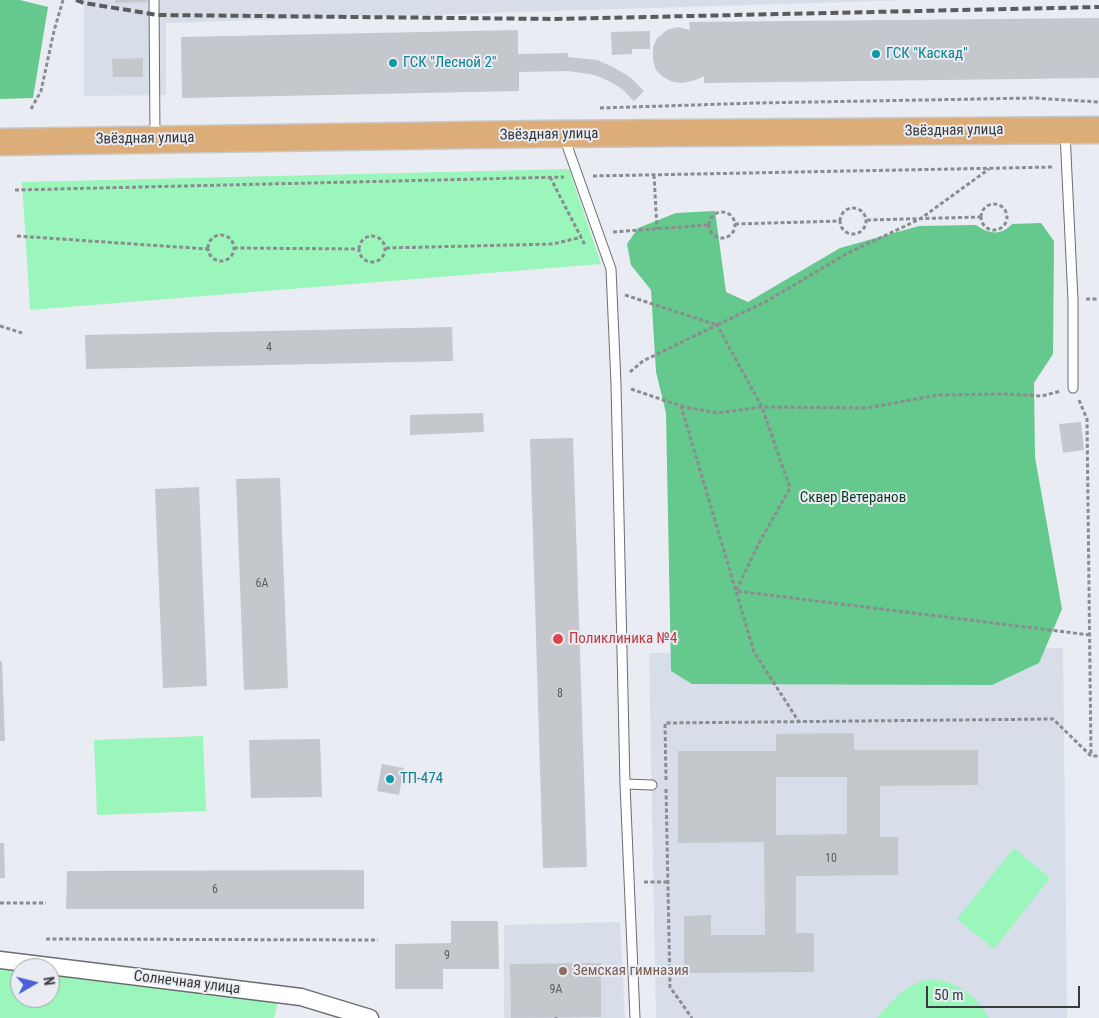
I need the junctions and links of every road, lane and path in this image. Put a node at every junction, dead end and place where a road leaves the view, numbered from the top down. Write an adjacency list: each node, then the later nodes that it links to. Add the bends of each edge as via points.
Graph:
1 (63, 0): 5 (path, via 40,91)
2 (154, 0): 9 (lane)
3 (1099, 102): 4 (path, via 1034,98)
4 (599, 108)
5 (31, 109)
6 (1065, 130): 7 (main road, Звёздная улица); 8 (main road, Звёздная улица); 11 (lane)
7 (1099, 130)
8 (563, 135): 9 (main road, Звёздная улица); 14 (lane)
9 (155, 139): 10 (main road, Звёздная улица)
10 (0, 142)
11 (1066, 167): 12 (path); 37 (lane, via 1073,300)
12 (990, 168): 13 (path); 18 (path)
13 (654, 175): 14 (path); 23 (path)
14 (578, 176): 15 (path); 24 (lane)
15 (550, 177): 16 (path); 26 (path)
16 (15, 190)
17 (981, 217): 17 (path, via 984,207 994,203 1004,207 1008,216 1004,226 995,230 985,226); 18 (path)
18 (920, 219): 19 (path); 33 (path, via 848,253)
19 (867, 220): 20 (path, via 862,211 853,207 843,212); 20 (path, via 863,230 853,234 844,231)
20 (840, 221): 21 (path)
21 (735, 224): 22 (path, via 731,215 721,211 712,216); 22 (path, via 732,234 722,238 712,235)
22 (708, 225): 23 (path)
23 (657, 229): 24 (path)
24 (599, 233): 26 (path); 32 (lane, via 611,268)
25 (17, 236): 27 (path)
26 (581, 238): 29 (path, via 554,244); 31 (path)
27 (207, 248): 28 (path, via 211,239 220,235 230,238); 28 (path, via 211,258 221,262 230,258)
28 (234, 248): 30 (path)
29 (386, 248): 30 (path, via 382,258 373,262 363,258); 30 (path, via 382,239 372,235 363,239)
30 (359, 249)
31 (590, 253)
32 (612, 291): 33 (path); 36 (lane)
33 (717, 325): 36 (path, via 643,361); 39 (path)
34 (0, 326): 35 (path)
35 (22, 333)
36 (616, 384): 38 (path); 45 (lane)
37 (1073, 388): 39 (path, via 1042,396 939,395 866,408); 41 (path, via 1087,420)
38 (681, 406): 39 (path, via 717,413); 40 (path)
39 (762, 407): 40 (path, via 790,488 758,543)
40 (736, 591): 41 (path); 42 (path, via 754,652)
41 (1090, 635): 43 (path)
42 (799, 722): 43 (path, via 1053,719); 48 (path, via 665,723)
43 (1091, 756): 44 (path)
44 (1099, 756)
45 (625, 784): 46 (lane); 47 (lane)
46 (652, 785)
47 (628, 882): 48 (path); 55 (lane)
48 (668, 882): 56 (path, via 670,987)
49 (0, 903): 50 (path)
50 (46, 903)
51 (46, 939): 52 (path)
52 (378, 940)
53 (0, 960): 54 (street, Солнечная улица, via 301,997)
54 (370, 1018)
55 (635, 1018)
56 (692, 1018)

